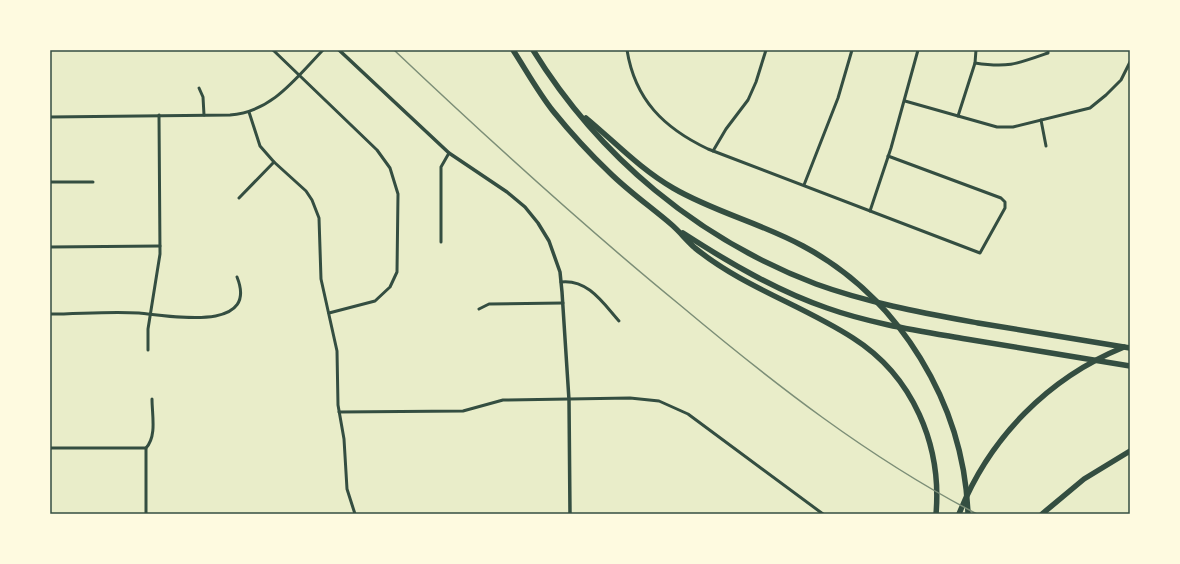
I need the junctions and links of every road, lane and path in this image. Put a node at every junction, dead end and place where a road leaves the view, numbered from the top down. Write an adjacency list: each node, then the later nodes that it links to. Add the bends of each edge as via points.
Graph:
1 (273, 50): 14 (street)
2 (323, 50): 14 (street)
3 (339, 50): 26 (street)
4 (513, 50): 34 (highway, via 552,110 609,173)
5 (533, 50): 17 (highway)
6 (627, 50): 25 (street, via 638,88 659,117 688,140)
7 (766, 50): 25 (street, via 748,100)
8 (852, 50): 31 (street, via 838,98)
9 (918, 50): 16 (street)
10 (976, 50): 13 (street)
11 (1048, 50): 13 (street, via 1011,65)
12 (1130, 62): 23 (street, via 1121,80 1090,108)
13 (975, 63): 21 (street)
14 (298, 75): 18 (street, via 269,103); 42 (street, via 384,159 393,176 398,194 398,264 390,287 375,301)
15 (199, 88): 20 (street, via 203,96)
16 (904, 101): 21 (street); 27 (street)
17 (575, 109): 46 (highway, via 625,164 660,195 696,223 775,267 817,284 917,312); 61 (highway, via 638,164 671,187 708,206 792,240 839,269 881,306 916,350 939,392 956,437 965,480)
18 (249, 112): 20 (street); 28 (street, via 257,138)
19 (159, 115): 20 (street); 22 (street); 36 (street)
20 (204, 115)
21 (958, 116): 23 (street, via 997,127 1013,127)
22 (50, 117)
23 (1041, 120): 24 (street)
24 (1046, 146)
25 (713, 151): 31 (street)
26 (449, 153): 35 (street, via 441,167); 39 (street, via 512,196 530,214 552,247)
27 (888, 156): 33 (street); 33 (street, via 1001,198 1004,208 980,253)
28 (274, 162): 32 (street); 42 (street, via 306,191 316,208 320,225 321,279)
29 (50, 182): 30 (street)
30 (93, 182)
31 (804, 185): 33 (street)
32 (239, 198)
33 (870, 211)
34 (673, 226): 48 (highway, via 765,281 826,308 934,333); 59 (highway, via 695,248 726,269 846,333 873,353 896,377 910,396 932,448 937,482)
35 (441, 242)
36 (160, 246): 37 (street); 44 (street)
37 (50, 247)
38 (237, 277): 44 (street, via 241,286 239,299 227,314 213,317)
39 (561, 282): 40 (street); 45 (street, via 574,282 587,287)
40 (563, 303): 41 (street, via 489,304); 50 (street)
41 (479, 309)
42 (329, 313): 51 (street, via 337,351)
43 (50, 314): 44 (street)
44 (150, 315): 47 (street)
45 (620, 321)
46 (1130, 346): 60 (highway, via 1081,368 1048,392 1018,419 993,450 972,483)
47 (148, 350)
48 (1130, 366)
49 (152, 399): 53 (street, via 152,436)
50 (569, 400): 51 (street, via 503,400 463,411); 57 (street); 58 (street, via 647,398 667,403 688,414)
51 (339, 412): 56 (street, via 344,439 347,489)
52 (50, 448): 53 (street)
53 (146, 448): 55 (street)
54 (1130, 451): 62 (highway, via 1084,479)
55 (146, 514)
56 (355, 514)
57 (570, 514)
58 (823, 514)
59 (936, 514)
60 (958, 514)
61 (968, 514)
62 (1042, 514)

